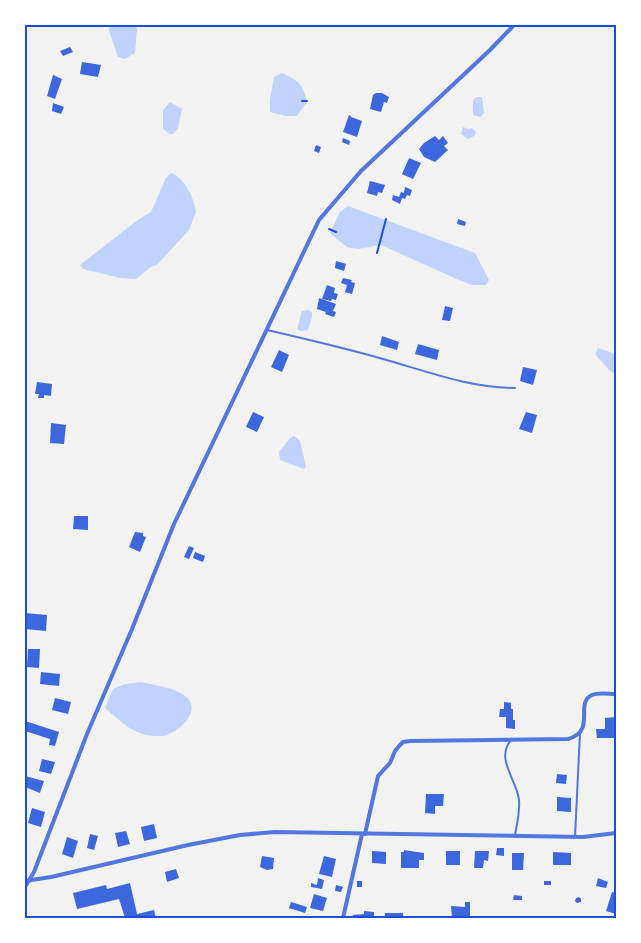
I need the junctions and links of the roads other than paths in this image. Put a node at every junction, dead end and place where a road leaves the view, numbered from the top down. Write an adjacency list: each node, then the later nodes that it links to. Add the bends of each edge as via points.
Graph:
1 (514, 25): 2 (street, via 361,171 319,220)
2 (267, 330): 3 (lane, via 462,381 493,388); 12 (street, via 174,524)
3 (515, 388)
4 (616, 694): 5 (street, via 594,694 588,698)
5 (580, 733): 6 (street, via 568,739); 10 (lane)
6 (512, 739): 8 (street, via 403,742 378,776); 9 (lane, via 504,758 518,793)
7 (616, 833): 10 (street)
8 (363, 834): 9 (street); 12 (street, via 275,832 240,835); 14 (street)
9 (515, 836): 10 (street)
10 (575, 836)
11 (25, 881): 12 (street)
12 (30, 881): 13 (street)
13 (25, 887)
14 (343, 918)

